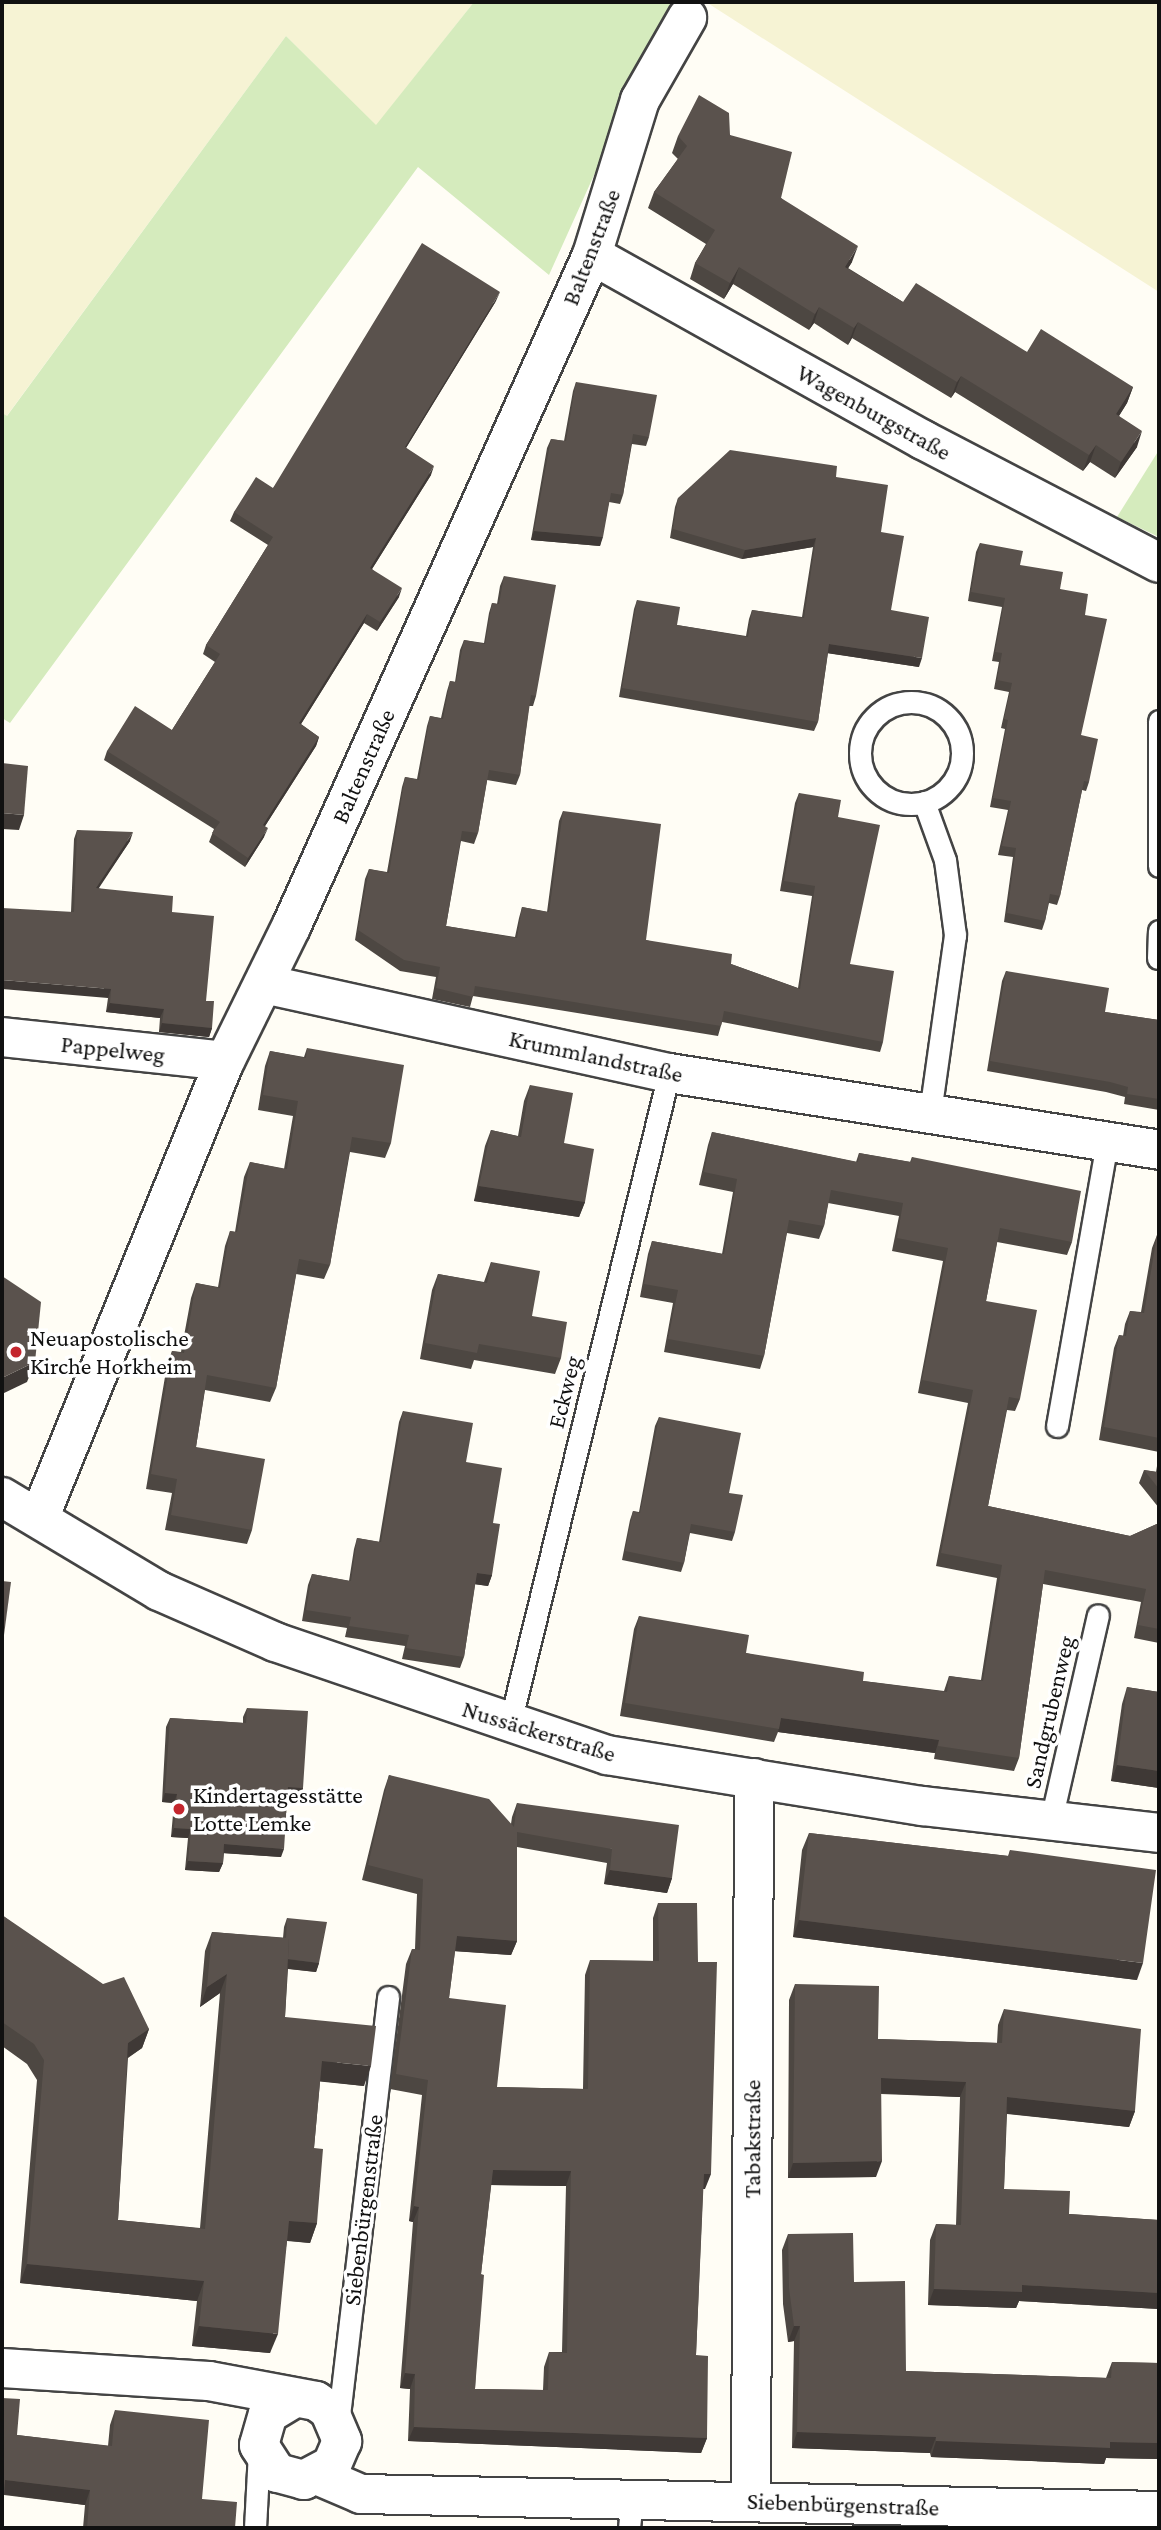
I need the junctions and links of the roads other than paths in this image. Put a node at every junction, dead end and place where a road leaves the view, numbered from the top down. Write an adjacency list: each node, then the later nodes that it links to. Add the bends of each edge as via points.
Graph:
1 (688, 18): 2 (street, Baltenstraße, via 640,100)
2 (592, 255): 3 (street, Wagenburgstraße, via 923,440); 9 (street, Baltenstraße)
3 (1159, 562)
4 (1159, 721): 6 (lane)
5 (924, 802): 5 (lane, via 954,781 961,764 961,741 945,714 925,703 899,703 877,714 865,728 859,753 863,770 874,789 894,801); 13 (lane, via 945,860 955,935)
6 (1159, 866)
7 (1159, 932): 8 (lane)
8 (1158, 958)
9 (264, 984): 11 (street, Baltenstraße); 12 (street, Krummlandstraße)
10 (2, 1037): 11 (street, Pappelweg)
11 (225, 1061): 18 (street, Baltenstraße)
12 (668, 1073): 13 (street, Krummlandstraße); 20 (lane, Eckweg)
13 (930, 1112): 14 (street, Krummlandstraße)
14 (1107, 1142): 15 (street, Krummlandstraße); 16 (lane)
15 (1159, 1150)
16 (1057, 1426)
17 (2, 1497): 18 (street, Nussäckerstraße)
18 (40, 1517): 20 (street, Nussäckerstraße, via 159,1591 264,1637)
19 (1098, 1615): 22 (lane, Sandgrubenweg)
20 (510, 1723): 21 (street, Nussäckerstraße, via 607,1755)
21 (754, 1778): 22 (street, Nussäckerstraße); 30 (street, Tabakstraße)
22 (1051, 1821): 23 (street, Nussäckerstraße)
23 (1159, 1833)
24 (388, 1997): 27 (lane, Siebenbürgenstraße)
25 (2, 2368): 26 (street, via 209,2381)
26 (293, 2399): 27 (street, via 316,2401); 28 (street, via 268,2414)
27 (338, 2424): 29 (street, Siebenbürgenstraße, via 339,2454)
28 (259, 2445): 29 (street, Siebenbürgenstraße, via 278,2473 304,2480); 34 (lane)
29 (318, 2476): 32 (street, Siebenbürgenstraße, via 361,2494)
30 (751, 2501): 32 (street, Siebenbürgenstraße); 33 (street, Siebenbürgenstraße)
31 (1159, 2511): 33 (street, Siebenbürgenstraße)
32 (631, 2513)
33 (1011, 2519)
34 (255, 2528)

